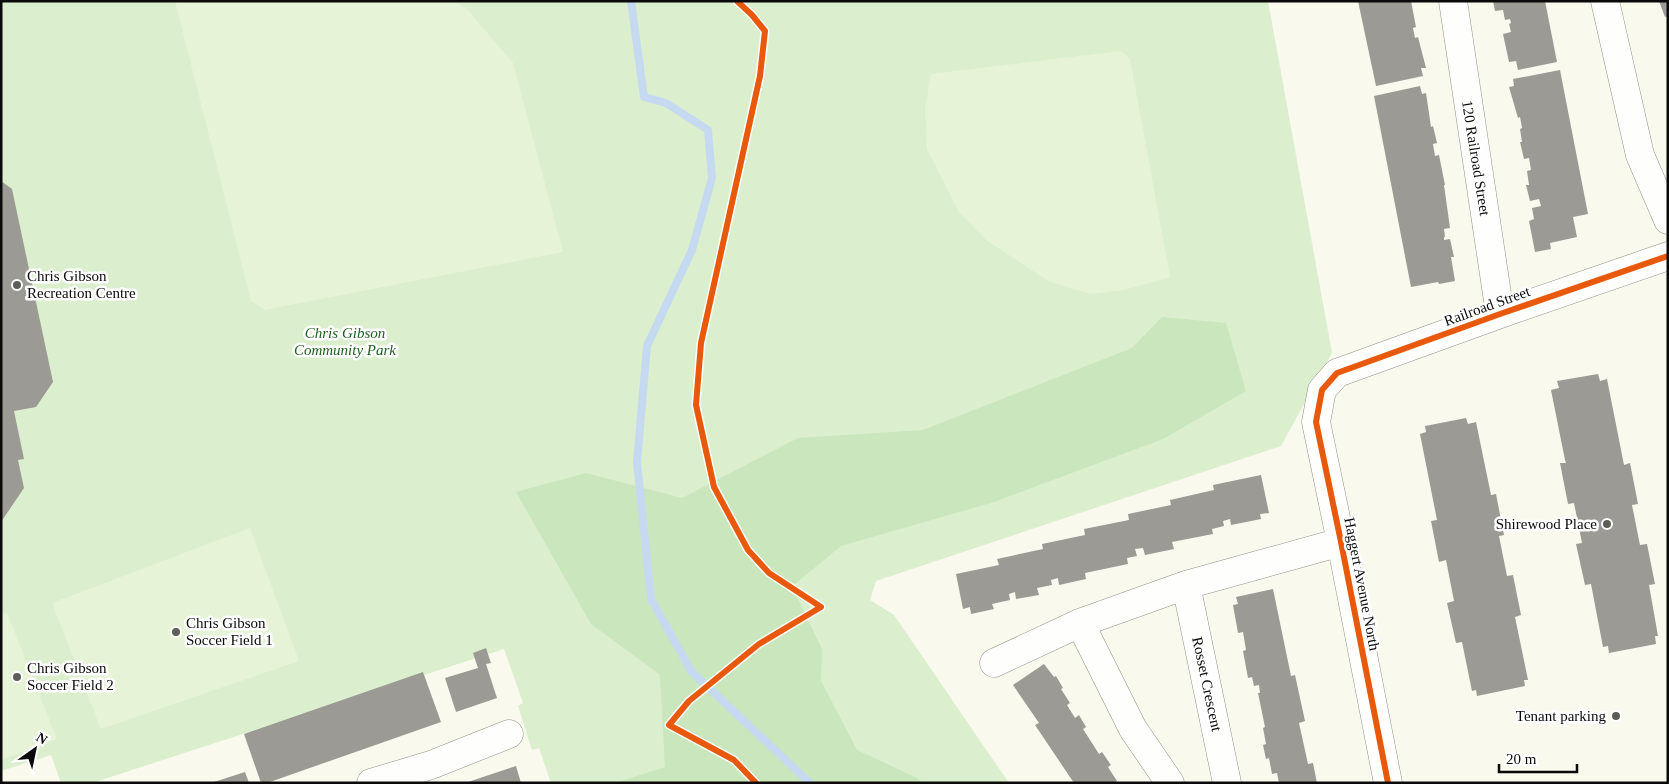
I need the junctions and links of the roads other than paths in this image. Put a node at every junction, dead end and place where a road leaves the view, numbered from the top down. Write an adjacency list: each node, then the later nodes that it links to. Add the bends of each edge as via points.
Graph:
1 (1453, 1): 5 (street, 120 Railroad Street)
2 (1605, 1): 3 (street, via 1640,155)
3 (1668, 220)
4 (1668, 256): 5 (street, Railroad Street)
5 (1500, 314): 6 (street, Railroad Street, via 1337,373)
6 (1322, 390): 7 (street, Haggert Avenue North, via 1316,422)
7 (1341, 542): 8 (street); 16 (street, Haggert Avenue North)
8 (1186, 585): 9 (street); 15 (street, Rosset Crescent)
9 (1080, 623): 10 (street); 14 (street, via 1133,729)
10 (994, 663)
11 (509, 734): 12 (street)
12 (433, 774): 13 (street)
13 (371, 783)
14 (1170, 783)
15 (1228, 783)
16 (1388, 783)

